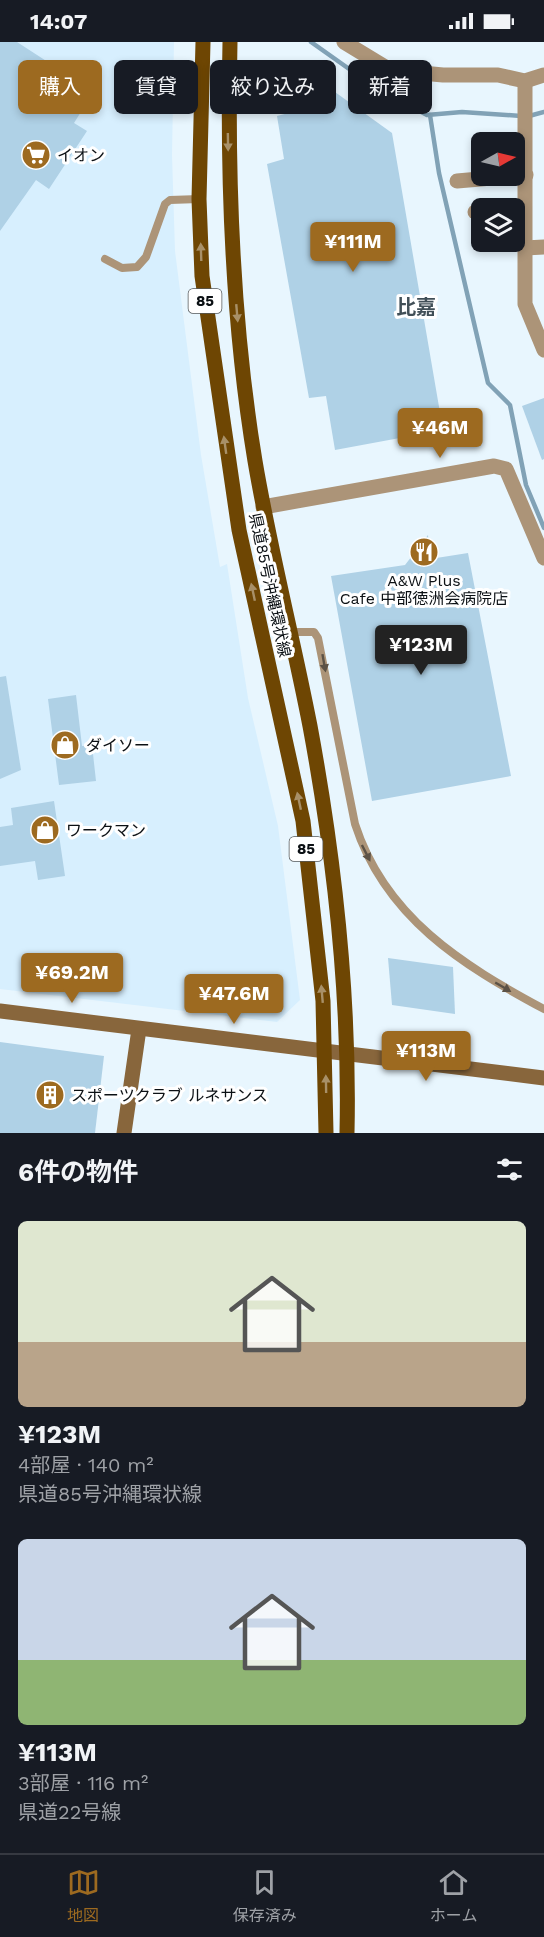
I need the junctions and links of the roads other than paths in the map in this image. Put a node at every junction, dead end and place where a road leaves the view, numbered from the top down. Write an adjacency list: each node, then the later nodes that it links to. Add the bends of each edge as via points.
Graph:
1 (203, 42): 9 (main road, 県道85号沖縄環状線 / 85)
2 (230, 42): 15 (main road, 県道85号沖縄環状線 / 85, one-way to 15, via 230,234 241,362)
3 (344, 42): 5 (street, via 390,70 498,75)
4 (544, 75): 5 (street)
5 (525, 81): 6 (street)
6 (526, 175): 7 (street); 8 (street)
7 (457, 181)
8 (522, 198)
9 (200, 199): 13 (lane, via 170,200 165,204 146,257 137,267 122,268); 21 (main road, 県道85号沖縄環状線 / 85, one-way to 9, via 322,989 303,821 227,464 202,276)
10 (544, 247): 11 (street)
11 (525, 248)
12 (525, 252): 14 (street, via 525,304)
13 (105, 259)
14 (544, 350)
15 (263, 507): 16 (street, via 495,466 506,469); 17 (main road, 県道85号沖縄環状線 / 85)
16 (544, 558)
17 (290, 632): 18 (lane, one-way to 18, via 314,632 318,638 355,824 362,847 392,898 452,952); 22 (main road, 県道85号沖縄環状線 / 85, via 336,888)
18 (544, 1010)
19 (0, 1011): 20 (street)
20 (139, 1029): 21 (street); 24 (street)
21 (325, 1053): 22 (street); 25 (main road, 県道85号沖縄環状線 / 85, one-way to 21)
22 (348, 1056): 23 (street); 26 (main road, 県道85号沖縄環状線 / 85)
23 (544, 1078)
24 (124, 1133)
25 (326, 1133)
26 (347, 1133)

